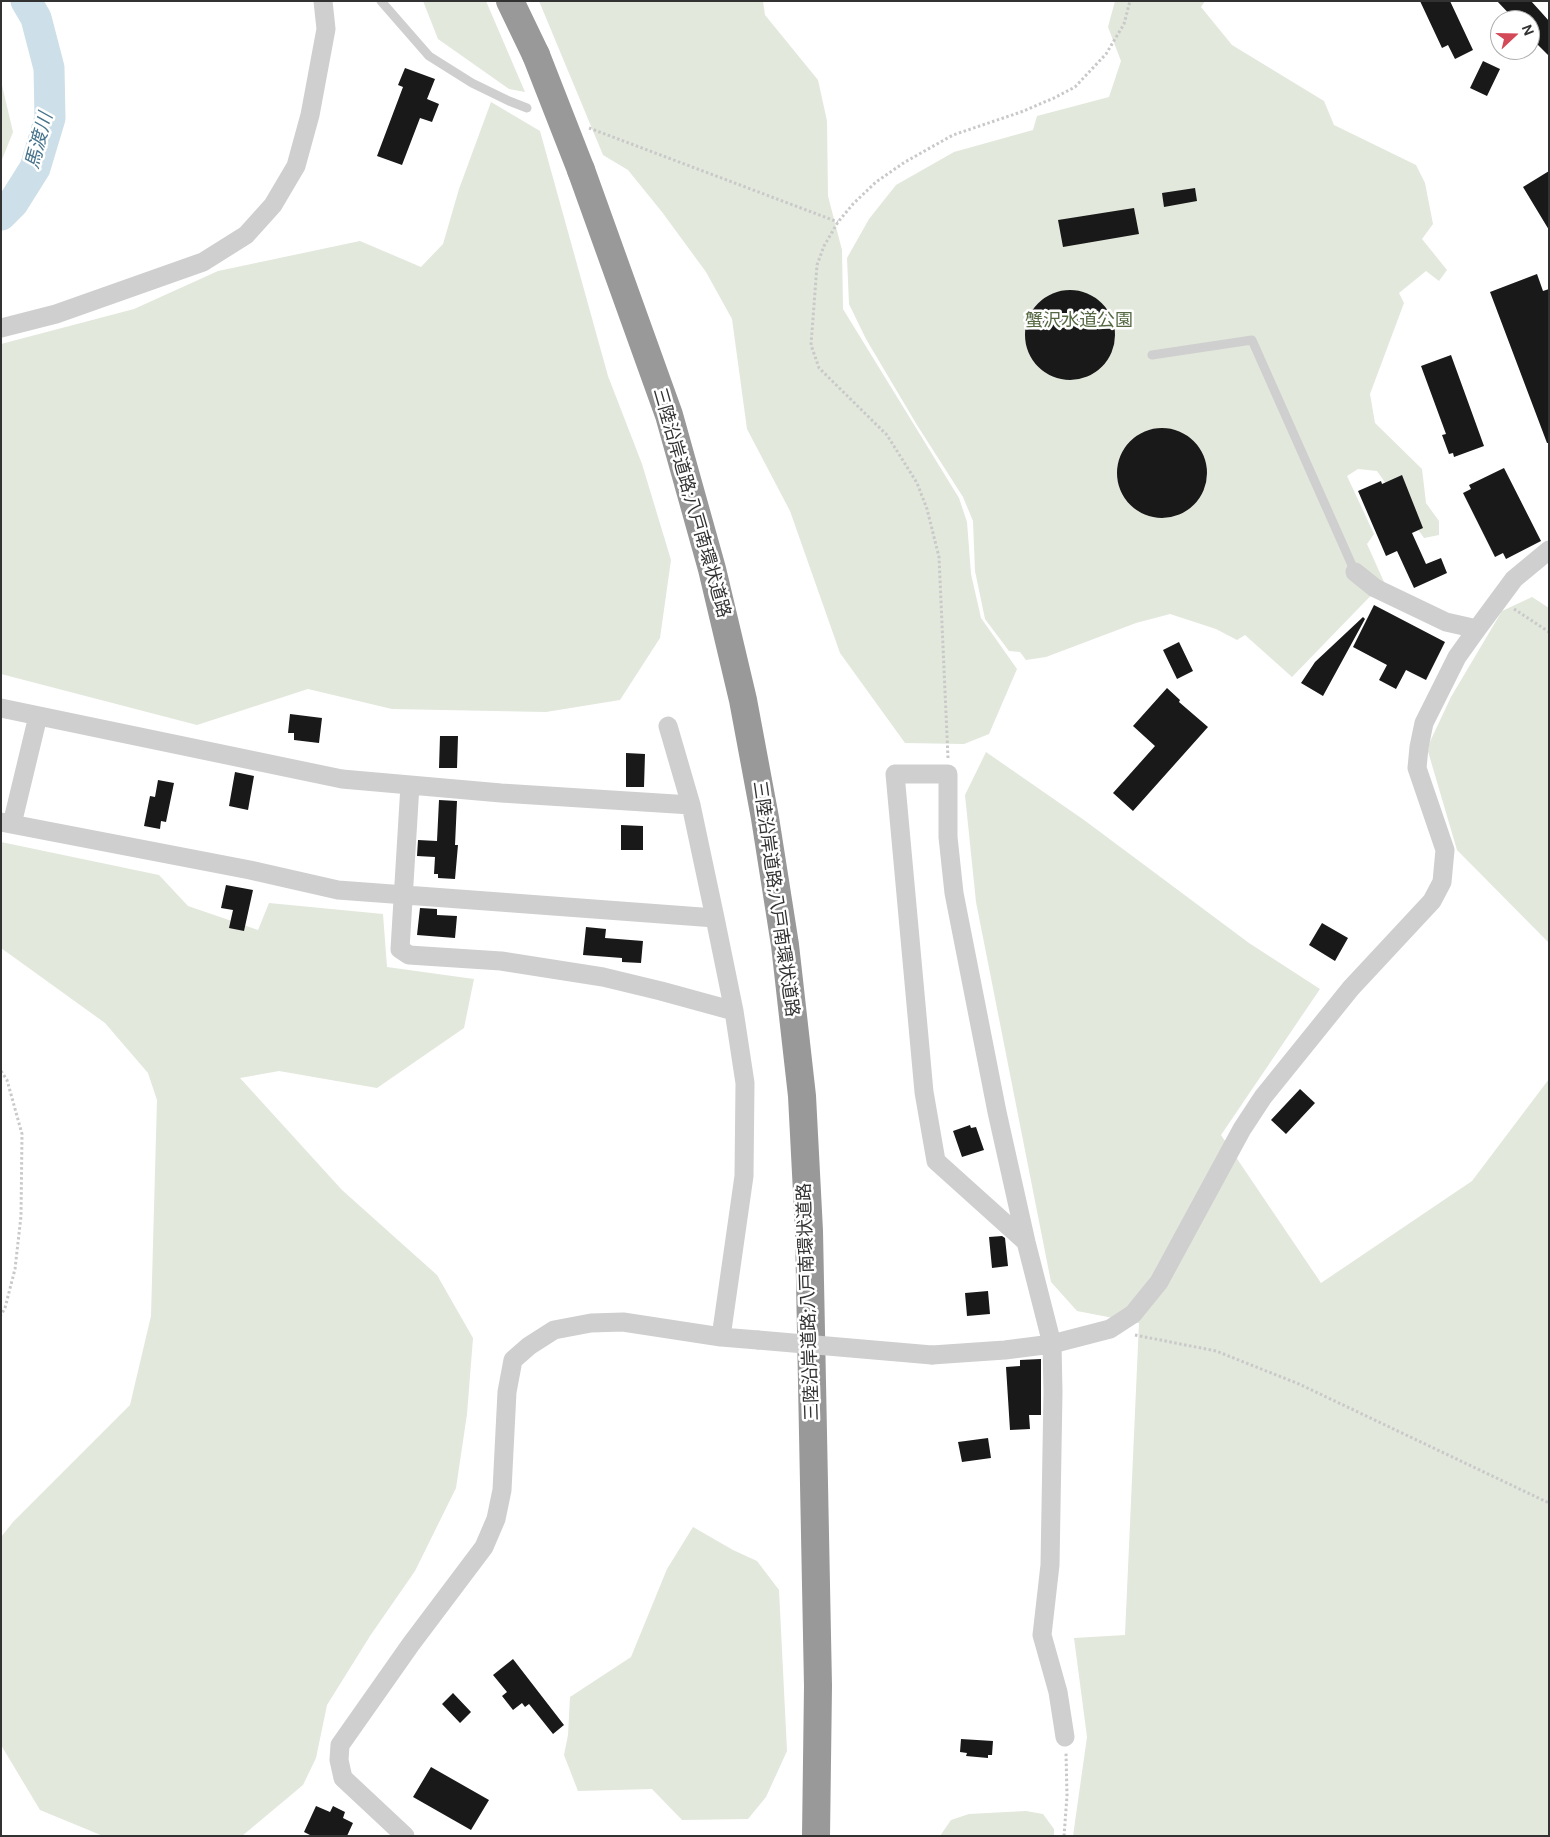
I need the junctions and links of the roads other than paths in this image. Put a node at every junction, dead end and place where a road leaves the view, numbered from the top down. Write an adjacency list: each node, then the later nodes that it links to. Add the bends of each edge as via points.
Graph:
1 (323, 1): 5 (street, via 326,29 310,115 296,166 273,205 246,235 203,262 56,314)
2 (382, 1): 4 (lane, via 428,56 472,83)
3 (510, 1): 24 (highway, 三陸沿岸道路;八戸南環状道路, bridge, via 536,55 581,170 670,415 743,700 765,818 785,945 802,1096 809,1231 818,1686)
4 (527, 108)
5 (1, 328)
6 (1152, 355): 8 (lane, via 1252,340)
7 (1549, 550): 9 (street, via 1514,579)
8 (1355, 572): 9 (street, via 1375,588 1446,622)
9 (1477, 629): 21 (street, via 1448,673 1424,723 1419,747 1417,768 1445,850 1442,882 1432,901 1351,988 1263,1097 1242,1129 1159,1282 1133,1314 1110,1330)
10 (1, 708): 11 (street)
11 (38, 716): 13 (street, via 342,779); 15 (street)
12 (668, 726): 14 (street)
13 (410, 785): 14 (street); 16 (street)
14 (691, 805): 17 (street)
15 (7, 823): 16 (street, via 338,890)
16 (405, 896): 17 (street); 18 (street, via 400,949 409,955 501,961 603,977)
17 (715, 918): 18 (street)
18 (734, 1011): 20 (street, via 745,1083 744,1176)
19 (1026, 1242): 19 (street, via 954,893 948,836 948,774 895,774 924,1092 936,1161); 21 (street)
20 (721, 1337): 21 (street, bridge, via 932,1355); 23 (street, via 623,1322 591,1323 554,1330 513,1360 507,1392 502,1490 496,1519 484,1547 340,1744 343,1778)
21 (1052, 1344): 22 (street, via 1050,1565 1042,1634 1058,1692)
22 (1065, 1737)
23 (405, 1836)
24 (816, 1836)

